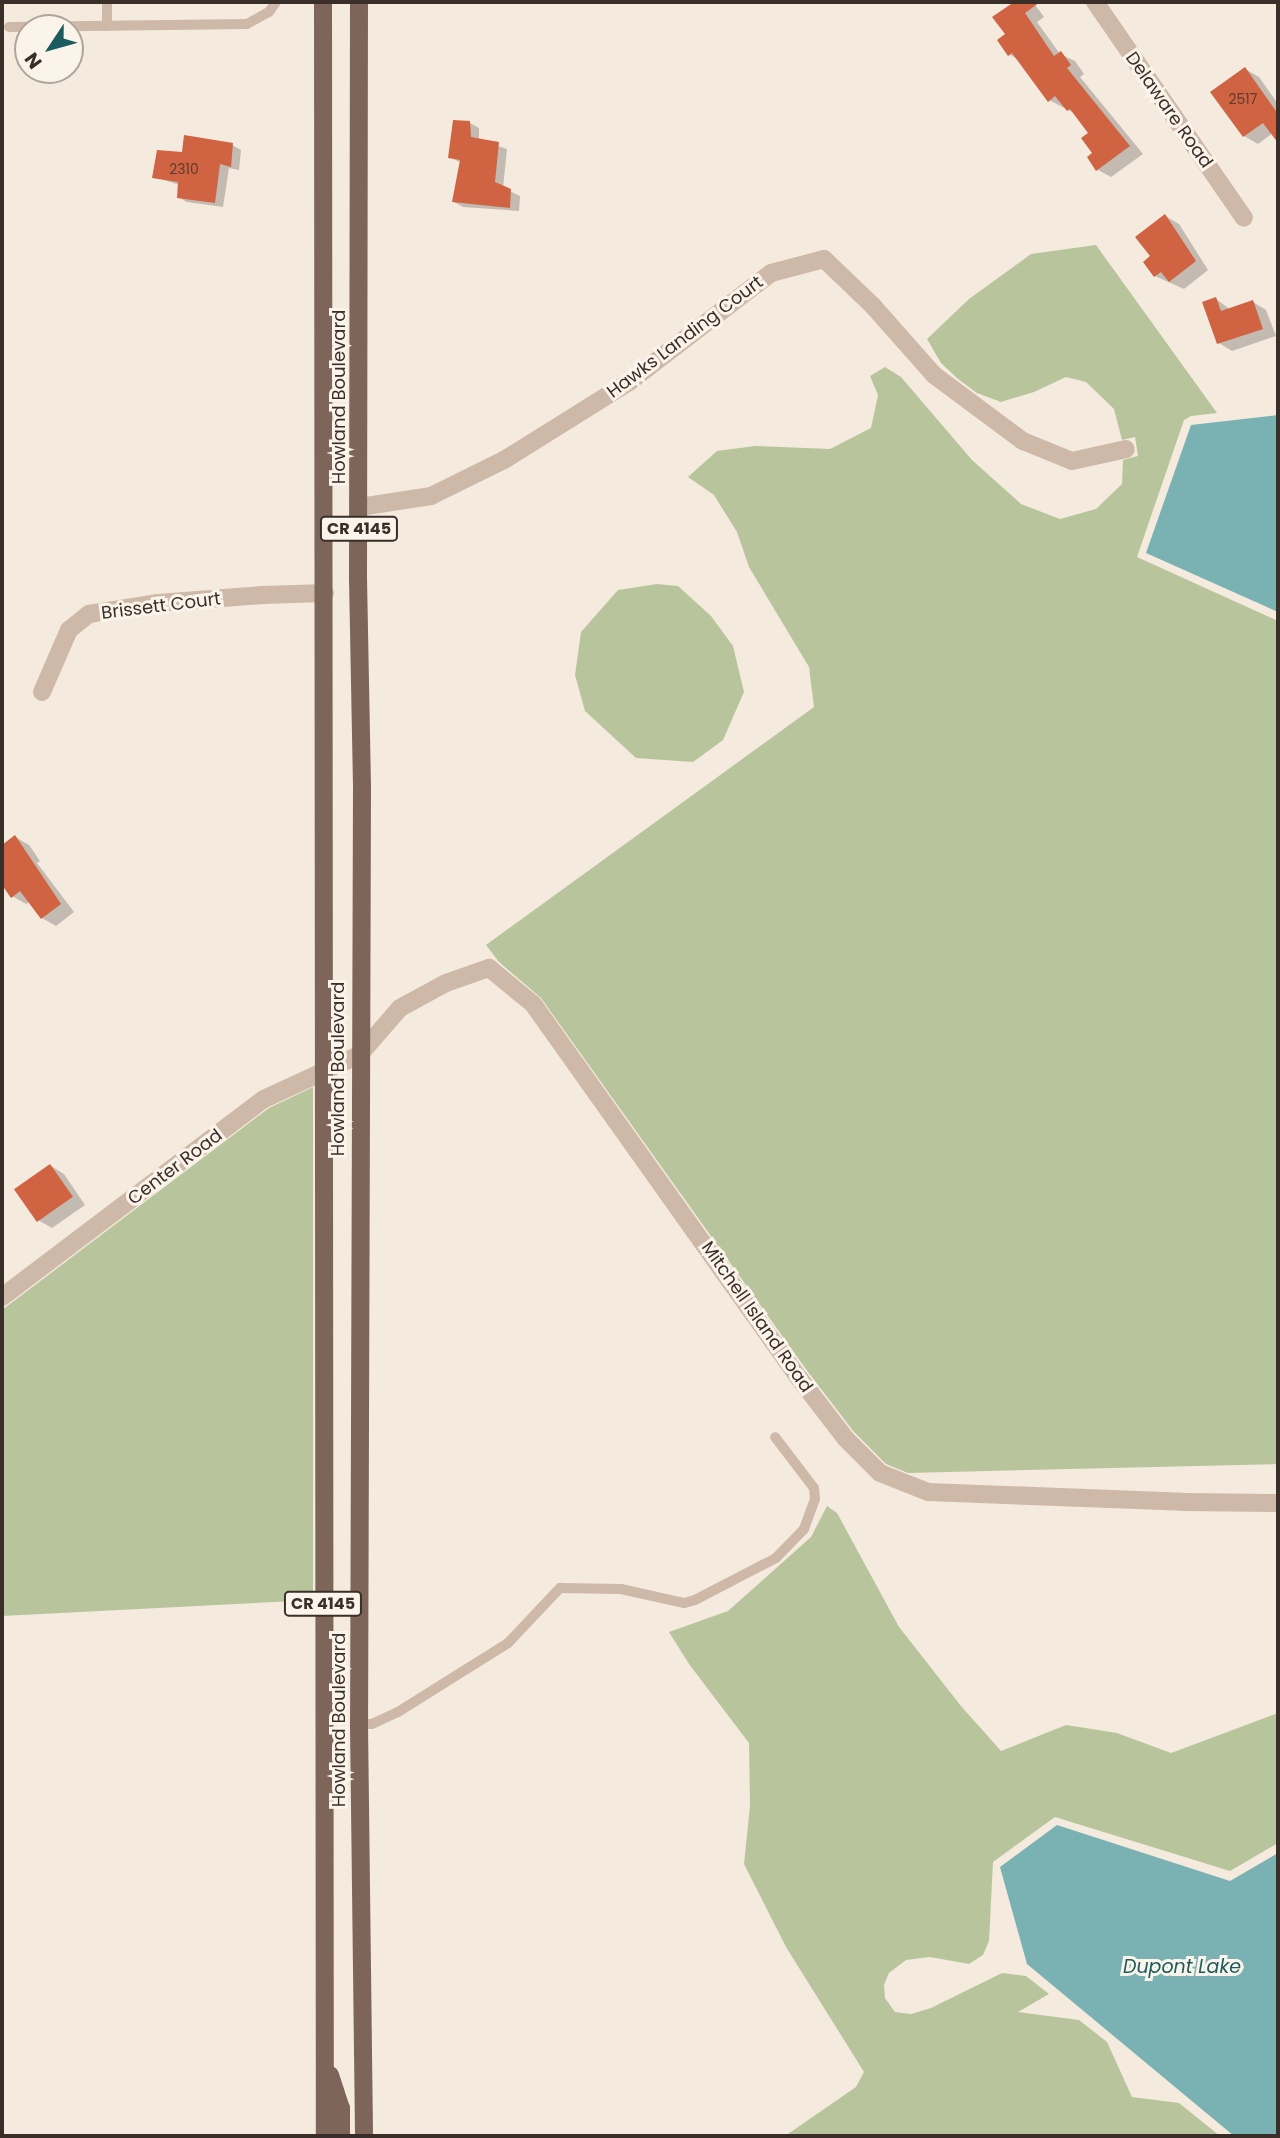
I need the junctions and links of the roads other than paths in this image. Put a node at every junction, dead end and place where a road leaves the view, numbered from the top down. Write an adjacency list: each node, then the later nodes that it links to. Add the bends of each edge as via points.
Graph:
1 (107, 2): 6 (lane)
2 (276, 2): 6 (lane, via 269,12 247,24)
3 (323, 2): 11 (main road, Howland Boulevard / CR 4145)
4 (359, 2): 10 (main road, Howland Boulevard / CR 4145)
5 (1095, 2): 8 (street, Delaware Road)
6 (107, 26): 7 (lane)
7 (9, 27)
8 (1244, 218)
9 (1126, 449): 10 (street, Hawks Landing Court, via 1072,461 1023,441 934,375 824,259 771,273 629,382 504,460 431,496)
10 (359, 507): 13 (main road, Howland Boulevard / CR 4145)
11 (325, 593): 12 (street, Brissett Court, via 158,603 89,614 69,630); 14 (main road, Howland Boulevard / CR 4145)
12 (42, 692)
13 (359, 1055): 14 (street, Center Road); 17 (street, Mitchell Island Road, via 400,1008 446,983 489,968 533,1004 799,1378 846,1439 880,1473 928,1492); 18 (main road, Howland Boulevard / CR 4145)
14 (323, 1072): 15 (street, Center Road, via 264,1100); 19 (main road, Howland Boulevard / CR 4145)
15 (2, 1297)
16 (775, 1437): 18 (lane, via 814,1488 812,1512 785,1551 684,1603 621,1590 560,1588 508,1643 398,1712 372,1724)
17 (1278, 1503)
18 (359, 1724): 22 (main road, Howland Boulevard / CR 4145)
19 (325, 2061): 20 (main road, Howland Boulevard / CR 4145); 21 (main road, via 341,2108)
20 (325, 2136)
21 (341, 2136)
22 (364, 2136)

